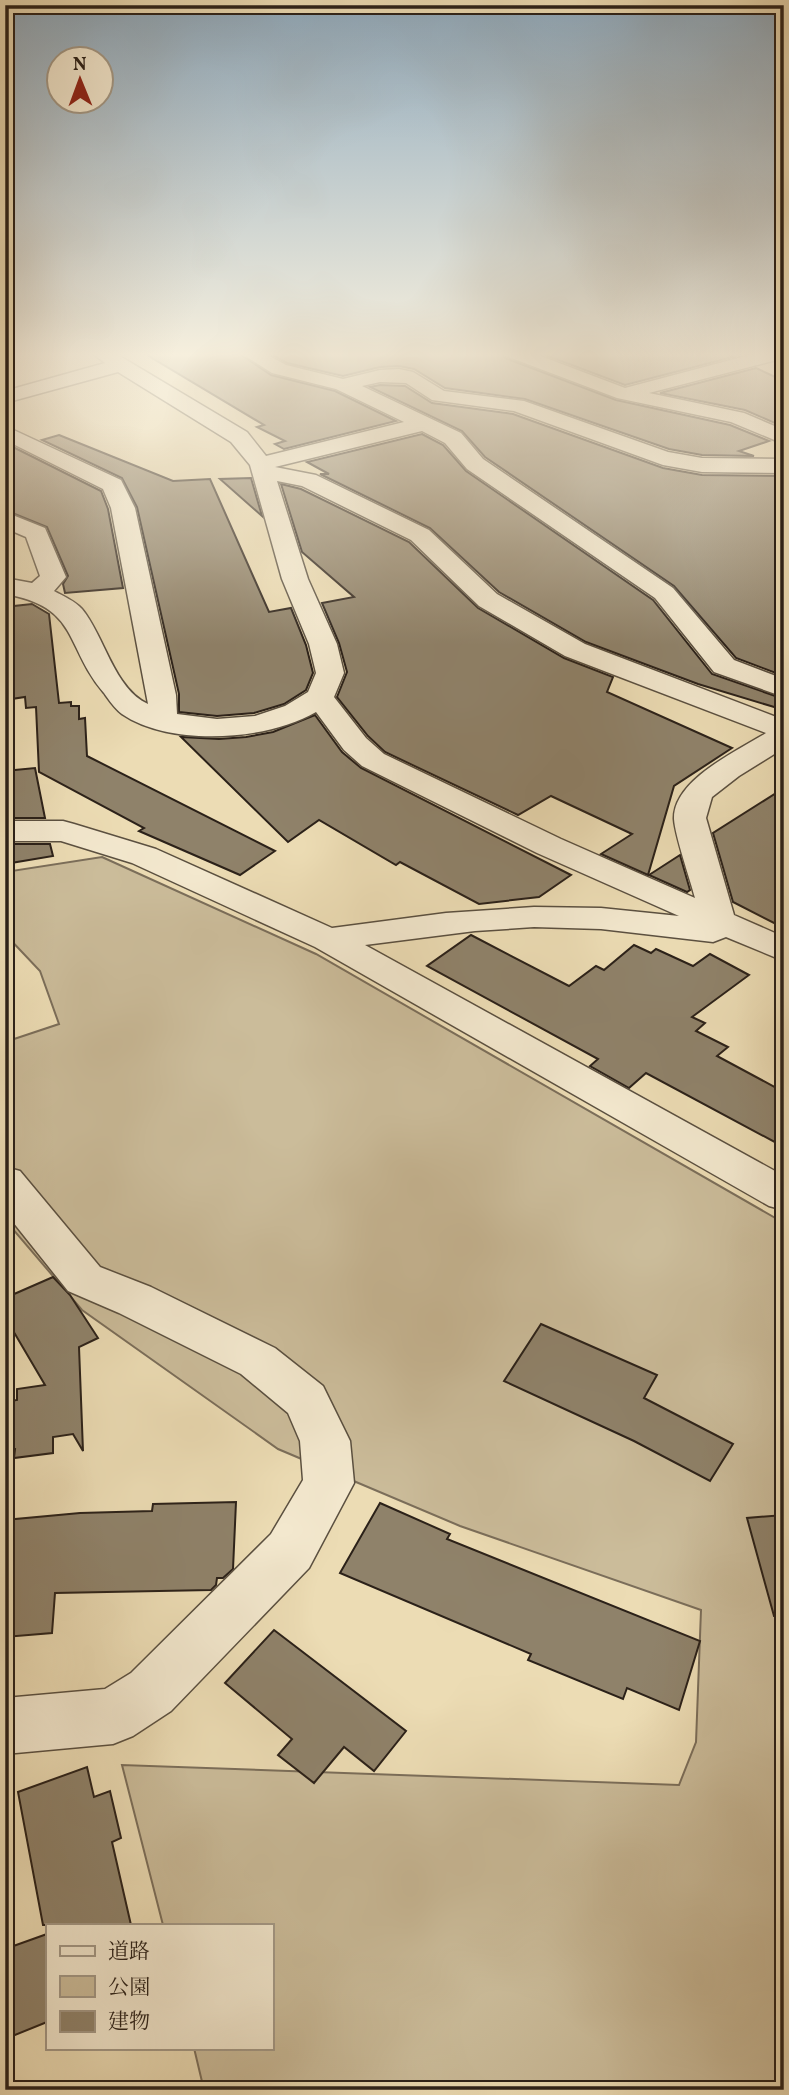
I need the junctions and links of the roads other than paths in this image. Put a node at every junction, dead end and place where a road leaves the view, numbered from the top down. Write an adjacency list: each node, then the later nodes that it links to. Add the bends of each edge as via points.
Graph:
1 (41, 450): 15 (street, via 113,485 123,508 162,695)
2 (249, 450): 8 (street)
3 (331, 450): 8 (street)
4 (463, 450): 13 (street, via 503,485 664,593 724,666)
5 (640, 450): 6 (street, via 702,466)
6 (751, 466): 7 (street); 9 (street)
7 (784, 466)
8 (263, 468): 14 (street, via 295,579 330,673); 16 (street, via 309,480 420,535 488,600 575,650)
9 (784, 484)
10 (5, 519): 12 (street, via 36,533 53,577)
11 (5, 586): 12 (street)
12 (37, 592): 15 (street, via 72,612 107,679 131,707)
13 (784, 689)
14 (320, 697): 15 (street, via 295,712 259,724 217,728); 18 (street, via 373,760)
15 (163, 721)
16 (784, 732): 18 (street, via 698,793 690,818)
17 (5, 831): 19 (street, via 63,831 144,856)
18 (719, 922): 20 (street)
19 (328, 939): 20 (street, via 478,920 562,917 624,920); 22 (street)
20 (770, 943)
21 (5, 1182): 23 (street, via 85,1279 258,1362 306,1400 325,1441 329,1483 290,1550 151,1692 113,1716)
22 (784, 1195)
23 (5, 1726)

